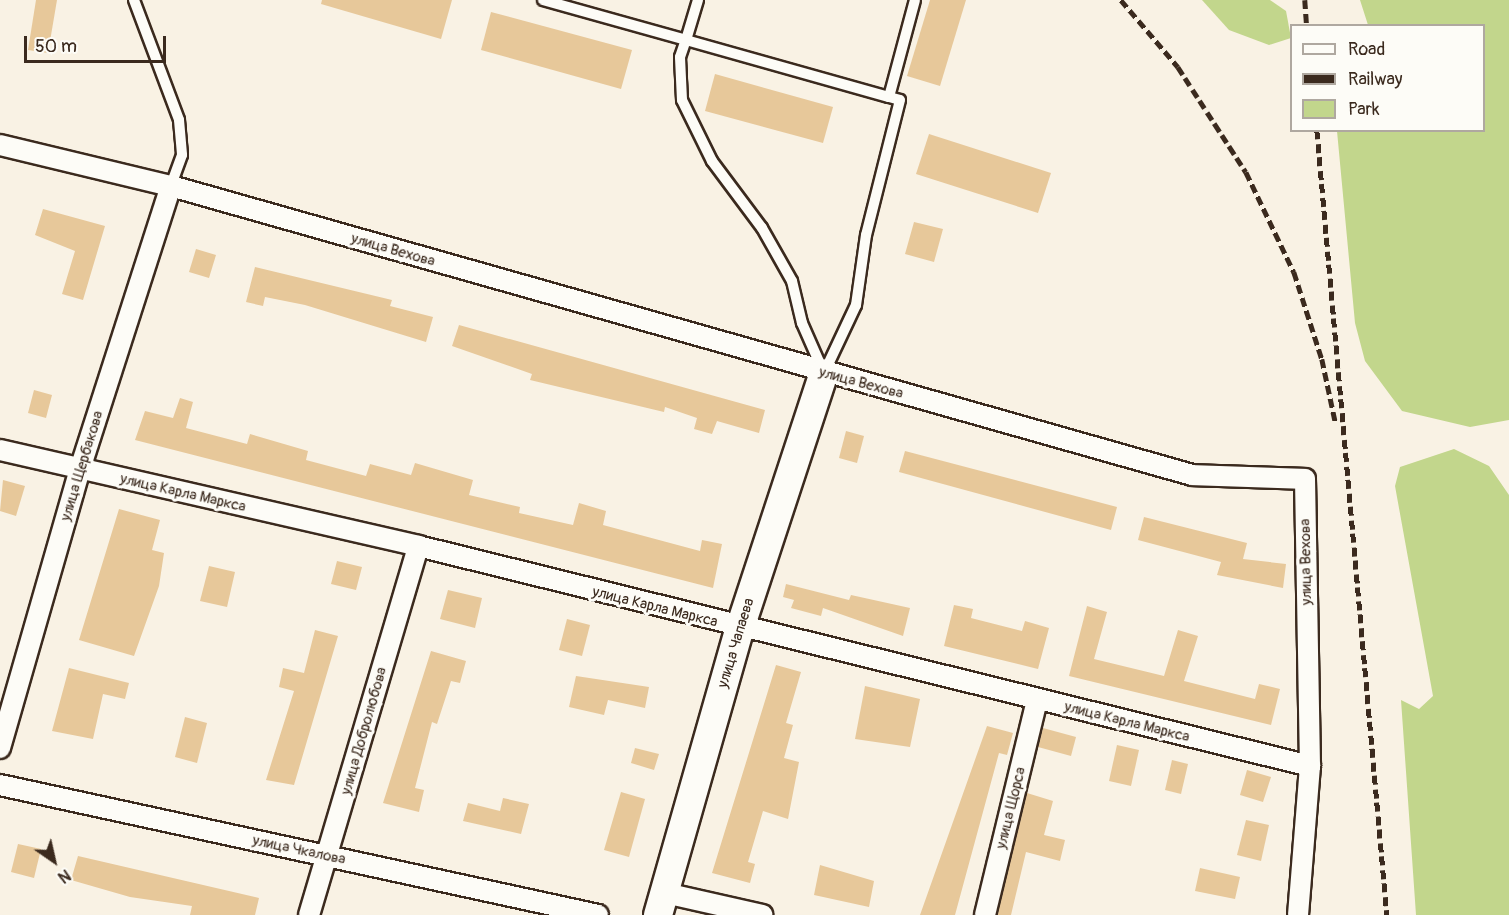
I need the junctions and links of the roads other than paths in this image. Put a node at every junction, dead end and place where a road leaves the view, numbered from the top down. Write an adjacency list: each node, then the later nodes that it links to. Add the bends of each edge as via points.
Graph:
1 (134, 0): 8 (lane, via 179,120 182,155)
2 (543, 0): 5 (lane)
3 (698, 0): 5 (lane)
4 (915, 0): 6 (lane)
5 (686, 40): 6 (lane); 9 (lane, via 680,57 682,100 712,161 762,228 792,281 802,323)
6 (889, 97): 9 (lane, via 900,100 866,235 856,305)
7 (0, 145): 8 (street, улица Вехова)
8 (171, 186): 9 (street, улица Вехова); 11 (street, улица Щербакова)
9 (824, 374): 13 (street, улица Чапаева); 16 (street, улица Вехова, via 1192,475 1305,479)
10 (0, 450): 11 (street, улица Карла Маркса)
11 (80, 469): 12 (street, улица Карла Маркса); 15 (street, улица Щербакова)
12 (418, 546): 13 (street, улица Карла Маркса); 18 (street, улица Добролюбова)
13 (740, 628): 14 (street, улица Карла Маркса); 19 (street, улица Чапаева)
14 (1037, 700): 16 (street, улица Карла Маркса); 23 (street, улица Щорса)
15 (0, 748)
16 (1310, 766): 24 (street, улица Вехова)
17 (0, 785): 18 (street, улица Чкалова)
18 (327, 856): 20 (street, улица Добролюбова); 21 (street, улица Чкалова)
19 (662, 904): 22 (street)
20 (309, 915)
21 (598, 915)
22 (763, 915)
23 (985, 915)
24 (1298, 915)

